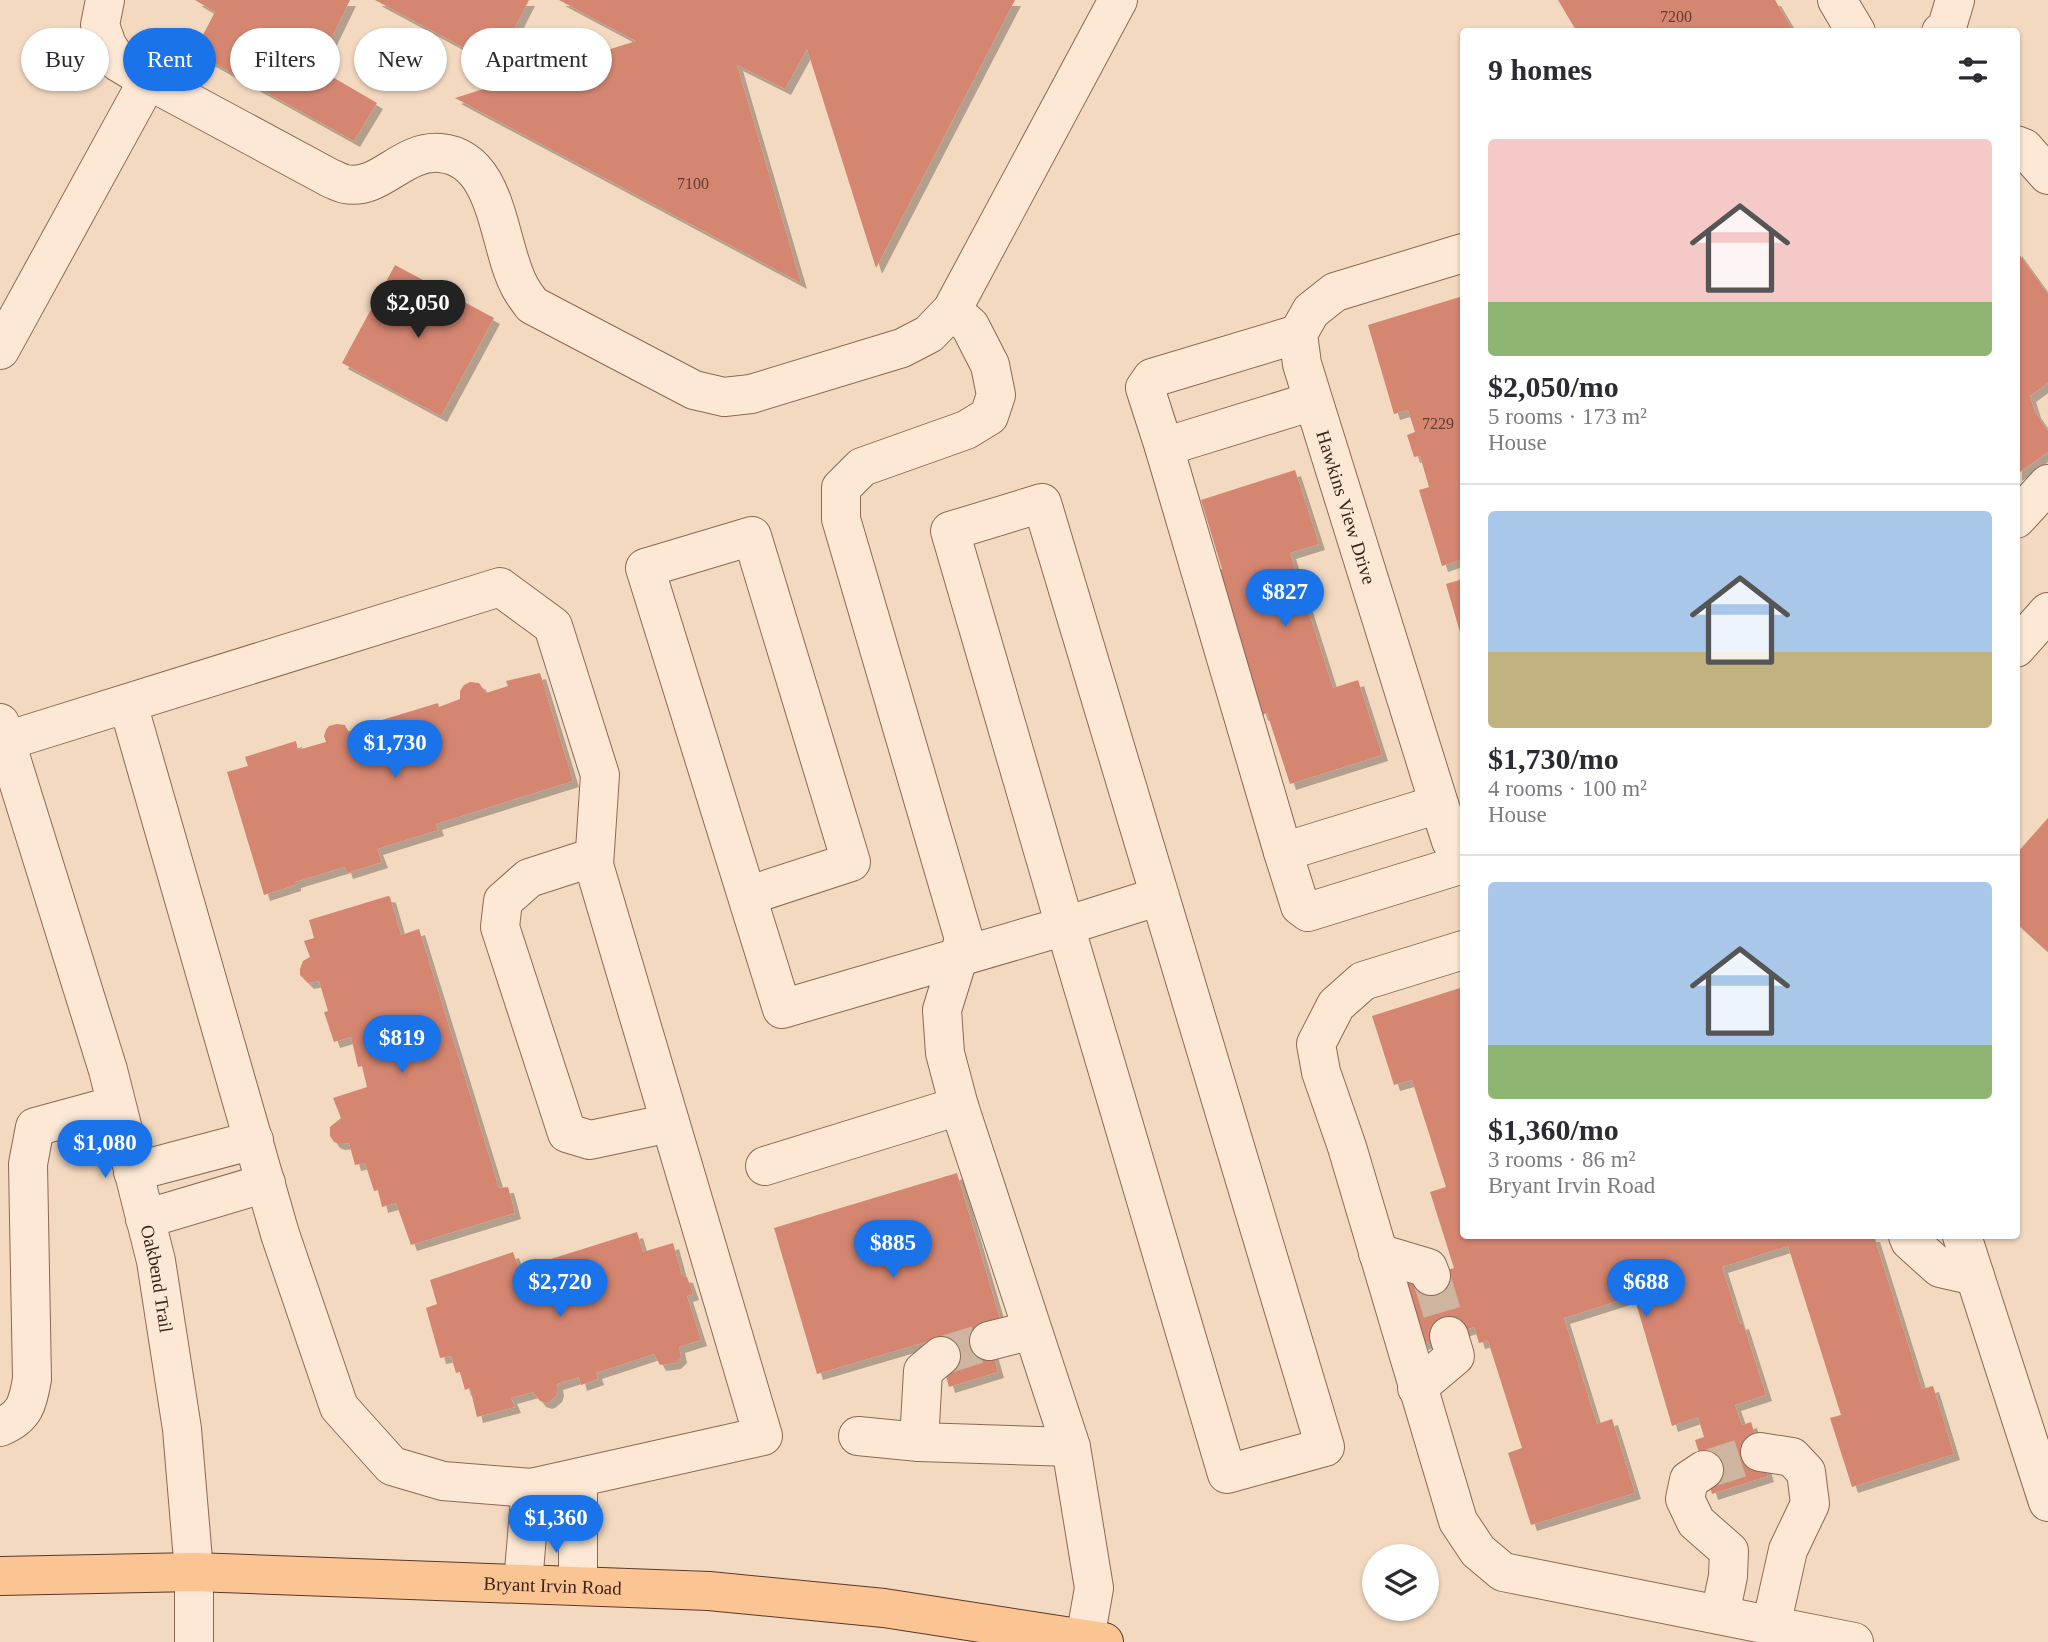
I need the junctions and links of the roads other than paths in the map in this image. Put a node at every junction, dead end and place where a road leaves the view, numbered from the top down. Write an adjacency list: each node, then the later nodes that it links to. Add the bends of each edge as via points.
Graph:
1 (105, 0): 7 (street, via 100,24 107,45)
2 (1118, 0): 11 (street)
3 (1837, 0): 5 (street)
4 (1955, 0): 6 (street)
5 (1854, 28)
6 (1946, 28)
7 (123, 65)
8 (142, 91): 13 (street)
9 (168, 91): 11 (street, via 346,184 378,178 421,154 441,153 464,160 488,191 519,286 532,305 694,390 724,397 751,394 902,348 929,334)
10 (1460, 254): 12 (street, via 1335,292 1311,311)
11 (952, 310): 31 (street, via 970,326 990,365 996,395 989,416 966,430 862,467 841,488 841,519 964,939)
12 (1298, 334): 14 (street, Hawkins View Drive); 15 (street, via 1152,378 1145,388)
13 (0, 350)
14 (1313, 401): 15 (street); 22 (street, Hawkins View Drive)
15 (1164, 447): 23 (street)
16 (2048, 484): 17 (street)
17 (2020, 515)
18 (2048, 612): 19 (street)
19 (2020, 644)
20 (128, 704): 21 (street); 24 (street, via 500,587 553,626 600,775); 36 (street)
21 (3, 732): 32 (street, Oakbend Trail)
22 (1439, 804): 23 (street); 25 (street, Hawkins View Drive)
23 (1283, 852): 26 (street, via 1300,906 1308,912)
24 (594, 857): 34 (street); 34 (street, via 529,878 503,901 500,927 567,1133 590,1140)
25 (1460, 857)
26 (1460, 863)
27 (747, 896): 27 (street, via 645,568 751,536 851,862); 31 (street, via 782,1009)
28 (1160, 896): 29 (street); 29 (street, via 1042,503 950,531); 29 (street, via 1325,1447 1227,1474)
29 (1065, 926): 31 (street)
30 (1460, 951): 43 (street, via 1363,981 1336,1005 1316,1044)
31 (958, 958): 33 (street, via 942,1010 945,1053)
32 (116, 1105): 35 (street); 38 (street, Oakbend Trail)
33 (959, 1106): 37 (street); 46 (street)
34 (670, 1123): 57 (street, via 763,1436)
35 (18, 1132): 51 (street, via 28,1164 32,1379 27,1406)
36 (254, 1140): 38 (street); 39 (street)
37 (765, 1166)
38 (133, 1172): 40 (street, Oakbend Trail)
39 (266, 1183): 40 (street); 58 (street, via 339,1407 392,1466 443,1481)
40 (145, 1219): 60 (street, Oakbend Trail, via 156,1261 182,1429)
41 (1909, 1239): 45 (street, via 1940,1268)
42 (1963, 1239): 45 (street)
43 (1378, 1253): 44 (street, via 1428,1268); 50 (street)
44 (1432, 1276)
45 (1975, 1276): 59 (street)
46 (1032, 1330): 48 (street); 54 (street)
47 (1448, 1336): 50 (street, via 1455,1356)
48 (989, 1341)
49 (941, 1356): 53 (street, via 923,1371)
50 (1418, 1388): 64 (street, via 1458,1521 1478,1551 1503,1572)
51 (0, 1427)
52 (858, 1436): 53 (street)
53 (919, 1443): 54 (street)
54 (1070, 1447): 65 (street, via 1094,1588)
55 (1760, 1452): 64 (street, via 1792,1457 1805,1472 1810,1504)
56 (1704, 1470): 64 (street, via 1689,1480 1685,1499 1696,1522 1729,1551 1728,1576)
57 (578, 1478): 58 (street); 63 (street)
58 (531, 1488): 62 (street)
59 (2048, 1502)
60 (194, 1572): 61 (main road, Bryant Irvin Road); 62 (main road, Bryant Irvin Road); 66 (street, Oakbend Trail)
61 (0, 1576)
62 (523, 1583): 63 (main road, Bryant Irvin Road)
63 (579, 1585): 65 (main road, Bryant Irvin Road, via 709,1591 884,1608)
64 (1741, 1626): 67 (street)
65 (1091, 1641)
66 (194, 1642)
67 (1854, 1642)

